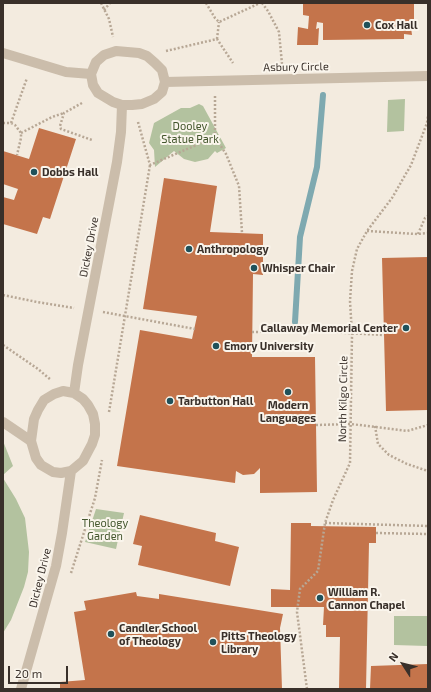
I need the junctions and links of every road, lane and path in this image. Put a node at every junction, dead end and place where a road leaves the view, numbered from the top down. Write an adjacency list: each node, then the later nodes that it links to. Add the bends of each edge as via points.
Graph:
1 (101, 3): 5 (path)
2 (110, 3): 5 (path)
3 (206, 3): 6 (path)
4 (261, 3): 6 (path); 12 (path, via 278,32)
5 (104, 10): 8 (path, via 109,19)
6 (219, 22): 7 (path)
7 (217, 39): 9 (path); 11 (path)
8 (116, 51): 13 (street, via 104,55 96,62); 17 (street, via 147,56 162,70)
9 (166, 51)
10 (3, 53): 13 (street, via 66,72)
11 (233, 63)
12 (282, 64)
13 (91, 74): 19 (street, via 98,93)
14 (428, 76): 16 (street, Asbury Circle)
15 (26, 78): 23 (path)
16 (215, 80): 17 (street, Asbury Circle); 27 (path)
17 (165, 82): 19 (street, via 162,92 154,99 142,104)
18 (82, 103): 20 (path)
19 (122, 105): 37 (street, Dickey Drive, via 117,162)
20 (64, 113): 26 (path, via 52,116); 28 (path, via 61,129)
21 (428, 116): 24 (path, North Kilgo Circle)
22 (137, 121): 27 (path, via 150,165)
23 (11, 123): 25 (path); 26 (path)
24 (428, 123): 31 (path, North Kilgo Circle, via 411,165 392,198)
25 (3, 124)
26 (21, 133): 29 (path)
27 (215, 137): 32 (path, via 226,154 239,186)
28 (92, 140)
29 (17, 155)
30 (428, 216): 33 (path)
31 (367, 231): 33 (path); 40 (path, North Kilgo Circle, via 357,249 352,271)
32 (242, 233)
33 (417, 234): 34 (path)
34 (428, 234)
35 (3, 295): 36 (path)
36 (61, 306)
37 (89, 310): 38 (path); 44 (street, Dickey Drive)
38 (195, 329)
39 (252, 332): 40 (path, via 309,331)
40 (352, 334): 41 (path); 46 (path, North Kilgo Circle)
41 (384, 335)
42 (3, 345): 43 (path, via 38,369)
43 (63, 391): 44 (street); 50 (street, via 44,400 34,419)
44 (74, 393): 51 (street, via 83,399 93,414 95,435 88,453 78,467)
45 (3, 422): 50 (street)
46 (351, 424): 47 (path); 49 (path); 53 (path, North Kilgo Circle, via 350,463 332,500)
47 (316, 425)
48 (428, 425): 49 (path, via 407,431)
49 (374, 426): 52 (path, via 378,444 389,455)
50 (31, 441): 51 (street, via 41,465 54,472)
51 (71, 471): 57 (street, Dickey Drive, via 56,566)
52 (428, 471)
53 (325, 524): 54 (path); 58 (path, North Kilgo Circle, via 318,571 300,590 297,612)
54 (428, 526)
55 (376, 534): 56 (path)
56 (428, 534)
57 (21, 689)
58 (307, 689)

